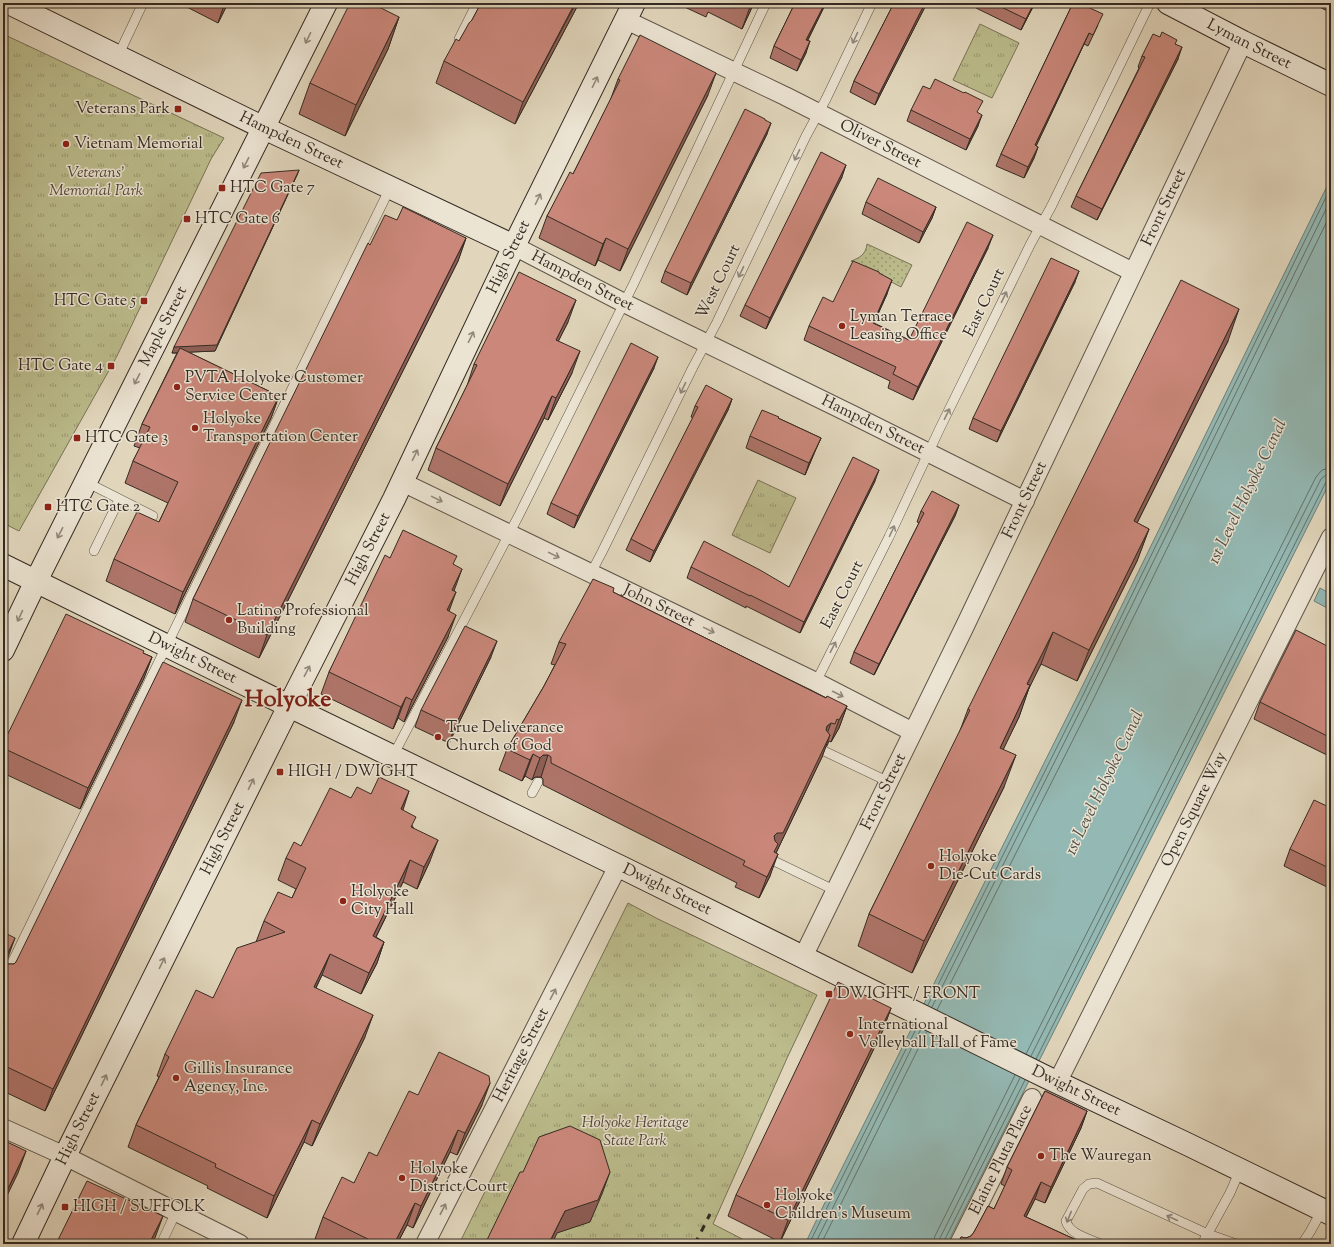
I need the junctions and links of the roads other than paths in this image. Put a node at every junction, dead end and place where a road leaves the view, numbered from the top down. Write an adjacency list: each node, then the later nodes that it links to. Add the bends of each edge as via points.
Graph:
1 (9, 3): 12 (main road, Hampden Street)
2 (143, 3): 12 (lane)
3 (326, 3): 16 (main road, Maple Street, one-way to 16)
4 (476, 3): 10 (lane)
5 (766, 3): 13 (lane)
6 (872, 3): 15 (lane, West Court, one-way to 15)
7 (1150, 3): 18 (lane, East Court)
8 (1168, 3): 11 (main road, Lyman Street)
9 (630, 11): 13 (street, Oliver Street); 19 (main road, High Street, one-way to 9)
10 (459, 39)
11 (1243, 42): 14 (main road, Lyman Street); 20 (street, Front Street)
12 (118, 56): 16 (main road, Hampden Street)
13 (733, 71): 15 (street, Oliver Street); 21 (lane)
14 (1331, 85)
15 (819, 113): 18 (street, Oliver Street); 22 (lane, West Court, one-way to 22)
16 (264, 128): 17 (main road, Hampden Street); 24 (main road, Maple Street, one-way to 24)
17 (390, 188): 19 (main road, Hampden Street); 35 (lane)
18 (1040, 225): 20 (street, Oliver Street); 23 (lane, East Court, one-way to 18)
19 (514, 246): 21 (street, Hampden Street); 25 (main road, High Street, one-way to 19)
20 (1133, 272): 27 (street, Front Street)
21 (624, 303): 22 (street, Hampden Street); 29 (lane)
22 (706, 344): 23 (street, Hampden Street); 33 (lane, West Court, one-way to 33)
23 (928, 453): 27 (street, Hampden Street); 37 (lane, East Court, one-way to 23)
24 (86, 482): 26 (lane); 34 (main road, Maple Street, one-way to 34)
25 (402, 482): 29 (street, John Street, one-way to 29); 38 (main road, High Street, one-way to 25)
26 (119, 500): 28 (lane); 31 (lane)
27 (1025, 501): 39 (street, Front Street)
28 (153, 516)
29 (509, 534): 33 (street, John Street, one-way to 33); 41 (lane)
30 (1331, 537): 50 (street, Open Square Way)
31 (94, 551)
32 (3, 565): 34 (main road, Dwight Street)
33 (591, 573): 37 (street, John Street, one-way to 37)
34 (36, 581): 35 (main road, Dwight Street); 36 (main road, Maple Street, one-way to 36)
35 (167, 646): 38 (main road, Dwight Street); 49 (lane)
36 (3, 650)
37 (816, 682): 39 (street, John Street, one-way to 39)
38 (289, 706): 41 (main road, Dwight Street); 53 (main road, High Street, one-way to 38)
39 (913, 732): 43 (street, Front Street)
40 (824, 751): 43 (lane)
41 (393, 757): 46 (main road, Dwight Street)
42 (538, 782): 44 (lane)
43 (889, 782): 47 (street, Front Street)
44 (532, 793)
45 (772, 860): 47 (lane)
46 (618, 866): 48 (main road, Dwight Street); 61 (street, Heritage Street, one-way to 46)
47 (836, 891): 48 (street, Front Street)
48 (803, 957): 50 (main road, Dwight Street)
49 (3, 981)
50 (1051, 1080): 54 (main road, Dwight Street)
51 (1032, 1098): 62 (street, Elaine Pluta Place)
52 (3, 1128): 53 (street)
53 (65, 1156): 55 (street); 58 (main road, High Street, one-way to 53)
54 (1240, 1170): 56 (main road, Dwight Street); 57 (lane)
55 (176, 1212): 59 (lane); 60 (street)
56 (1327, 1212): 66 (lane)
57 (1208, 1234): 63 (lane, one-way to 63, via 1097,1183 1089,1184 1083,1189 1066,1221 1072,1231); 64 (lane); 65 (lane)
58 (23, 1244)
59 (161, 1244)
60 (240, 1244)
61 (425, 1244)
62 (959, 1244)
63 (1101, 1244)
64 (1202, 1244)
65 (1236, 1244)
66 (1302, 1244)

